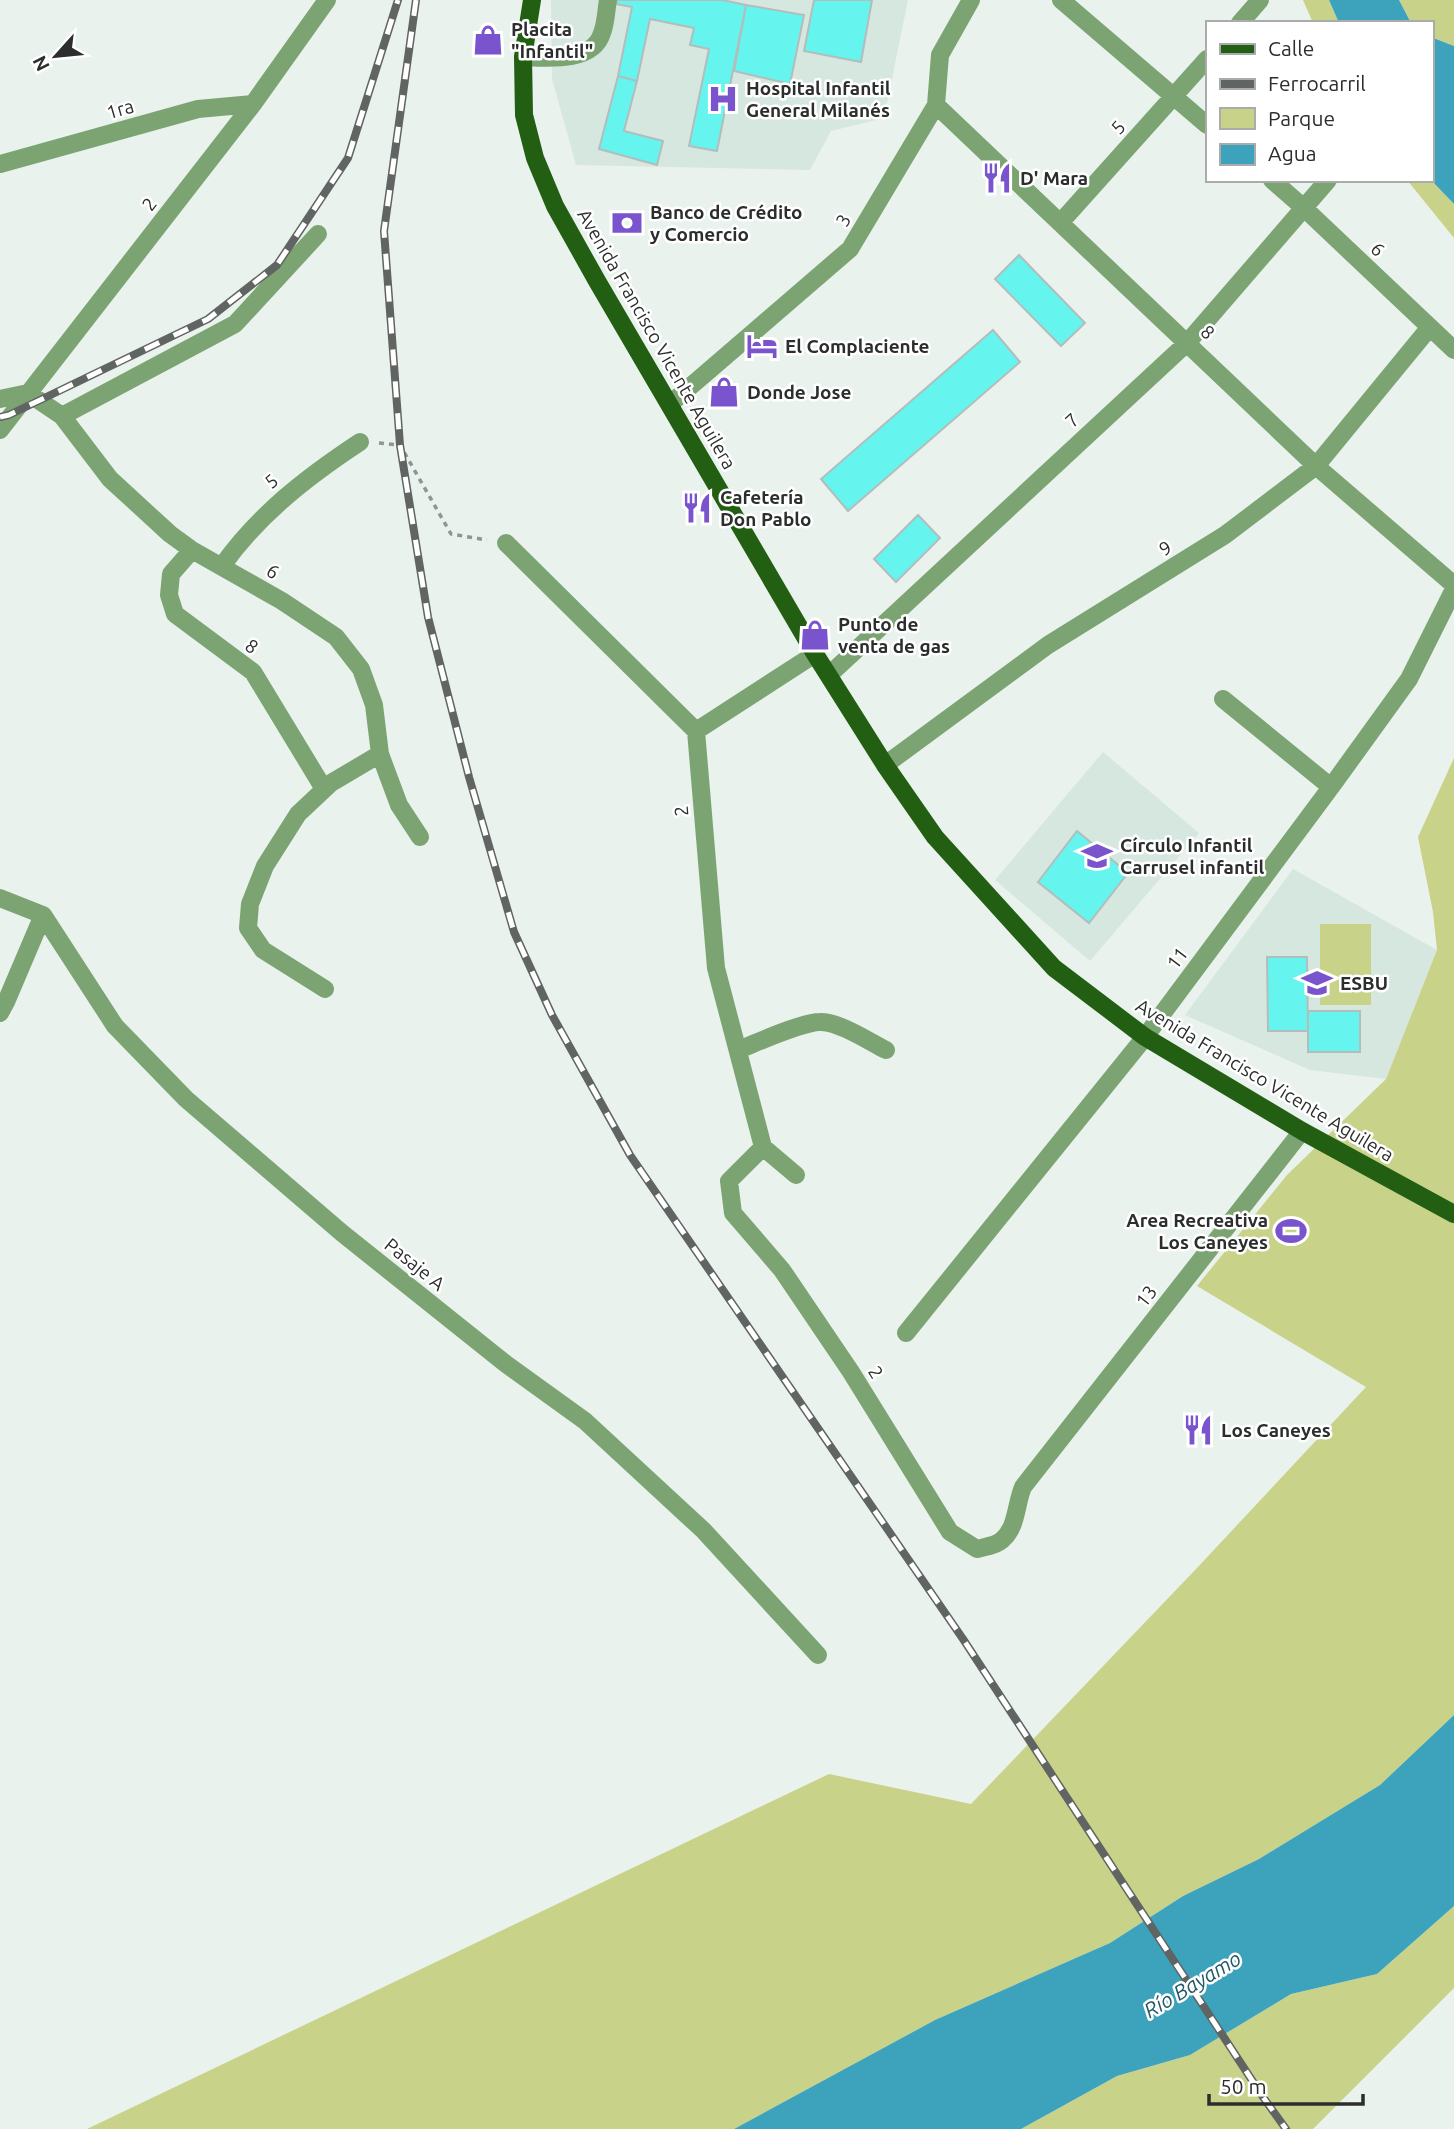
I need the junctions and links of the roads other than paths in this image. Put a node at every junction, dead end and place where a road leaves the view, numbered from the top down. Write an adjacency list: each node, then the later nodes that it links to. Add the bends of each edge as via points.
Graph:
1 (327, 0): 11 (street, 2)
2 (532, 0): 8 (main road, Avenida Francisco Vicente Aguilera)
3 (608, 0): 8 (street, via 602,36 590,48 568,58)
4 (971, 0): 12 (street, 3, via 940,55)
5 (1061, 0): 10 (street)
6 (1260, 0): 7 (street)
7 (1242, 21)
8 (523, 57): 25 (main road, Avenida Francisco Vicente Aguilera, via 524,115 555,206)
9 (1206, 60): 10 (street, 5)
10 (1174, 97): 13 (street); 18 (street, 5)
11 (253, 104): 14 (street, 1ra, via 198,109); 23 (street, 2)
12 (936, 105): 18 (street, 8); 25 (street, 3, via 850,249)
13 (1206, 124)
14 (0, 164)
15 (1274, 182): 17 (street, 6)
16 (1326, 182): 17 (street, 7)
17 (1304, 208): 20 (street, 6); 21 (street, 7)
18 (1060, 223): 21 (street, 8)
19 (318, 234): 26 (street, via 235,324)
20 (1430, 327): 22 (street, 6); 29 (street, 9)
21 (1188, 342): 29 (street, 8); 35 (street, 7)
22 (1454, 350)
23 (28, 393): 24 (street); 26 (street, 6); 27 (street, 2)
24 (0, 399)
25 (670, 404): 34 (main road, Avenida Francisco Vicente Aguilera)
26 (62, 416): 31 (street, 6, via 110,479)
27 (0, 430)
28 (360, 442): 32 (street, 5, via 276,503)
29 (1316, 466): 33 (street, 8); 39 (street, 9, via 1225,535 1048,645)
30 (506, 543): 37 (street)
31 (192, 550): 32 (street, 6); 41 (street, 8, via 172,574 169,595 175,614 253,672)
32 (222, 566): 38 (street, 6, via 336,637 361,669 374,705)
33 (1454, 587): 40 (street, 11, via 1409,679)
34 (815, 654): 35 (main road, Avenida Francisco Vicente Aguilera); 37 (street)
35 (829, 675): 39 (main road, Avenida Francisco Vicente Aguilera)
36 (1223, 699): 40 (street)
37 (696, 731): 48 (street, 2, via 716,968)
38 (380, 754): 41 (street); 42 (street, 6, via 399,805)
39 (885, 765): 47 (main road, Avenida Francisco Vicente Aguilera, via 935,836 1054,968)
40 (1331, 787): 47 (street, 11)
41 (324, 789): 45 (street, via 298,814 265,866 250,904 248,928 263,950)
42 (420, 837)
43 (0, 898): 44 (street)
44 (43, 915): 46 (street); 56 (street, Pasaje A, via 115,1026 186,1098 342,1233 585,1421 703,1530)
45 (325, 989)
46 (0, 1013)
47 (1145, 1037): 50 (main road, Avenida Francisco Vicente Aguilera); 54 (street, 11)
48 (738, 1050): 49 (street, via 821,1021); 51 (street, 2)
49 (886, 1050)
50 (1302, 1131): 53 (main road, Avenida Francisco Vicente Aguilera); 55 (street, 13)
51 (763, 1147): 52 (street); 55 (street, 2, via 729,1181 733,1213 782,1270 851,1371 950,1532 977,1549 1002,1541 1014,1523)
52 (796, 1175)
53 (1454, 1214)
54 (906, 1333)
55 (1023, 1487)
56 (818, 1655)

